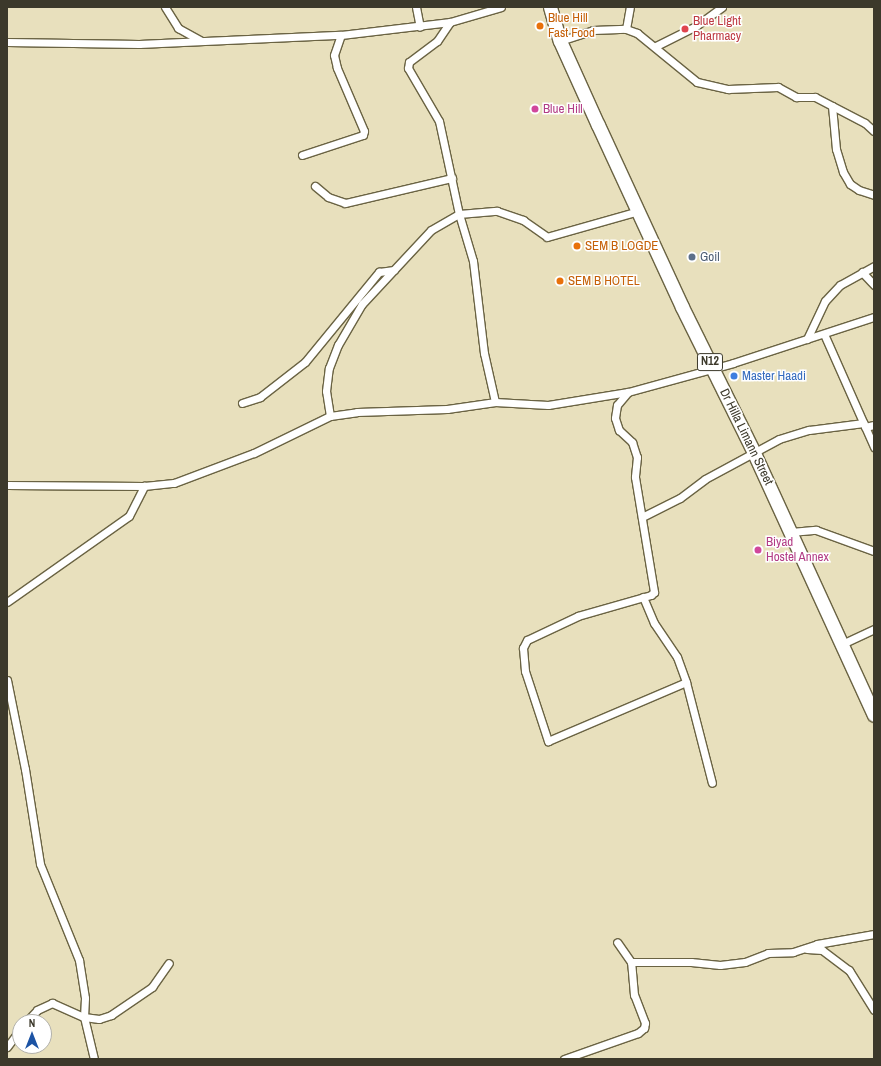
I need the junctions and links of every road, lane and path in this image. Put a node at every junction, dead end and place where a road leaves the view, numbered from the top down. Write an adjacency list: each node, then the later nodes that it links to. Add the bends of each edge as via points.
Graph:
1 (165, 7): 13 (street, via 178,28)
2 (416, 7): 8 (street)
3 (501, 7): 7 (street)
4 (550, 7): 11 (highway, Dr Hilla Limann Street / N12)
5 (630, 7): 9 (street)
6 (722, 7): 14 (street, via 696,26)
7 (450, 22): 8 (street); 18 (street, via 437,41 409,62 408,68 438,120)
8 (420, 27): 10 (street)
9 (626, 29): 11 (street, via 593,30); 14 (street)
10 (341, 35): 13 (street); 17 (street, via 334,56 364,131 363,135)
11 (560, 41): 21 (highway, Dr Hilla Limann Street / N12)
12 (7, 42): 13 (street, via 87,45)
13 (202, 42)
14 (656, 46): 15 (street, via 697,82 728,89 778,87 796,97 815,97)
15 (832, 106): 16 (street, via 865,123); 20 (street, via 836,150 843,172 850,184 858,190)
16 (874, 131)
17 (302, 154)
18 (452, 178): 19 (street, via 345,202 328,197); 22 (street)
19 (315, 186)
20 (874, 195)
21 (638, 210): 22 (street, via 546,237 523,220 497,210); 30 (highway, Dr Hilla Limann Street / N12)
22 (459, 214): 24 (street, via 431,230); 32 (street, via 473,261 484,353)
23 (874, 266): 25 (street)
24 (394, 270): 33 (street, via 379,272 305,362 260,397); 34 (street, via 362,304 338,345 329,368 326,390)
25 (862, 272): 26 (street); 29 (street, via 840,285 825,302)
26 (874, 285)
27 (874, 317): 28 (street)
28 (824, 334): 29 (street); 35 (street)
29 (807, 339): 30 (street)
30 (713, 368): 31 (street); 38 (highway, Dr Hilla Limann Street / N12)
31 (628, 392): 32 (street, via 548,405); 41 (street, via 617,406 615,418 620,430 632,442 637,457 635,477)
32 (495, 402): 34 (street, via 447,409 357,412)
33 (242, 403)
34 (330, 416): 40 (street, via 254,453 174,483)
35 (865, 425): 36 (street); 37 (street); 38 (street, via 809,430 779,439)
36 (874, 425)
37 (874, 447)
38 (754, 453): 41 (street, via 705,479 680,498); 42 (highway, Dr Hilla Limann Street / N12)
39 (7, 485): 40 (street)
40 (144, 486): 45 (street, via 129,516)
41 (642, 517): 44 (street, via 655,588 651,595)
42 (791, 532): 43 (street, via 816,530); 47 (highway, Dr Hilla Limann Street / N12)
43 (874, 551)
44 (643, 597): 49 (street, via 654,623 676,657); 49 (street, via 567,620 523,644 525,671 548,740)
45 (7, 602)
46 (874, 629): 47 (street)
47 (842, 644): 50 (highway, Dr Hilla Limann Street / N12)
48 (7, 680): 59 (street, via 25,769 40,864 79,960 85,998)
49 (686, 682): 51 (street)
50 (874, 715)
51 (712, 784)
52 (874, 934): 54 (street, via 817,944)
53 (617, 942): 55 (street)
54 (807, 949): 55 (street, via 768,953 745,962 720,965 691,962); 57 (street, via 822,950 849,970)
55 (631, 962): 61 (street, via 634,994 645,1022 644,1028 638,1033)
56 (169, 963): 59 (street, via 152,987 111,1014 100,1018)
57 (874, 1010)
58 (33, 1014): 59 (street, via 52,1003)
59 (84, 1017): 60 (street)
60 (94, 1059)
61 (564, 1059)

